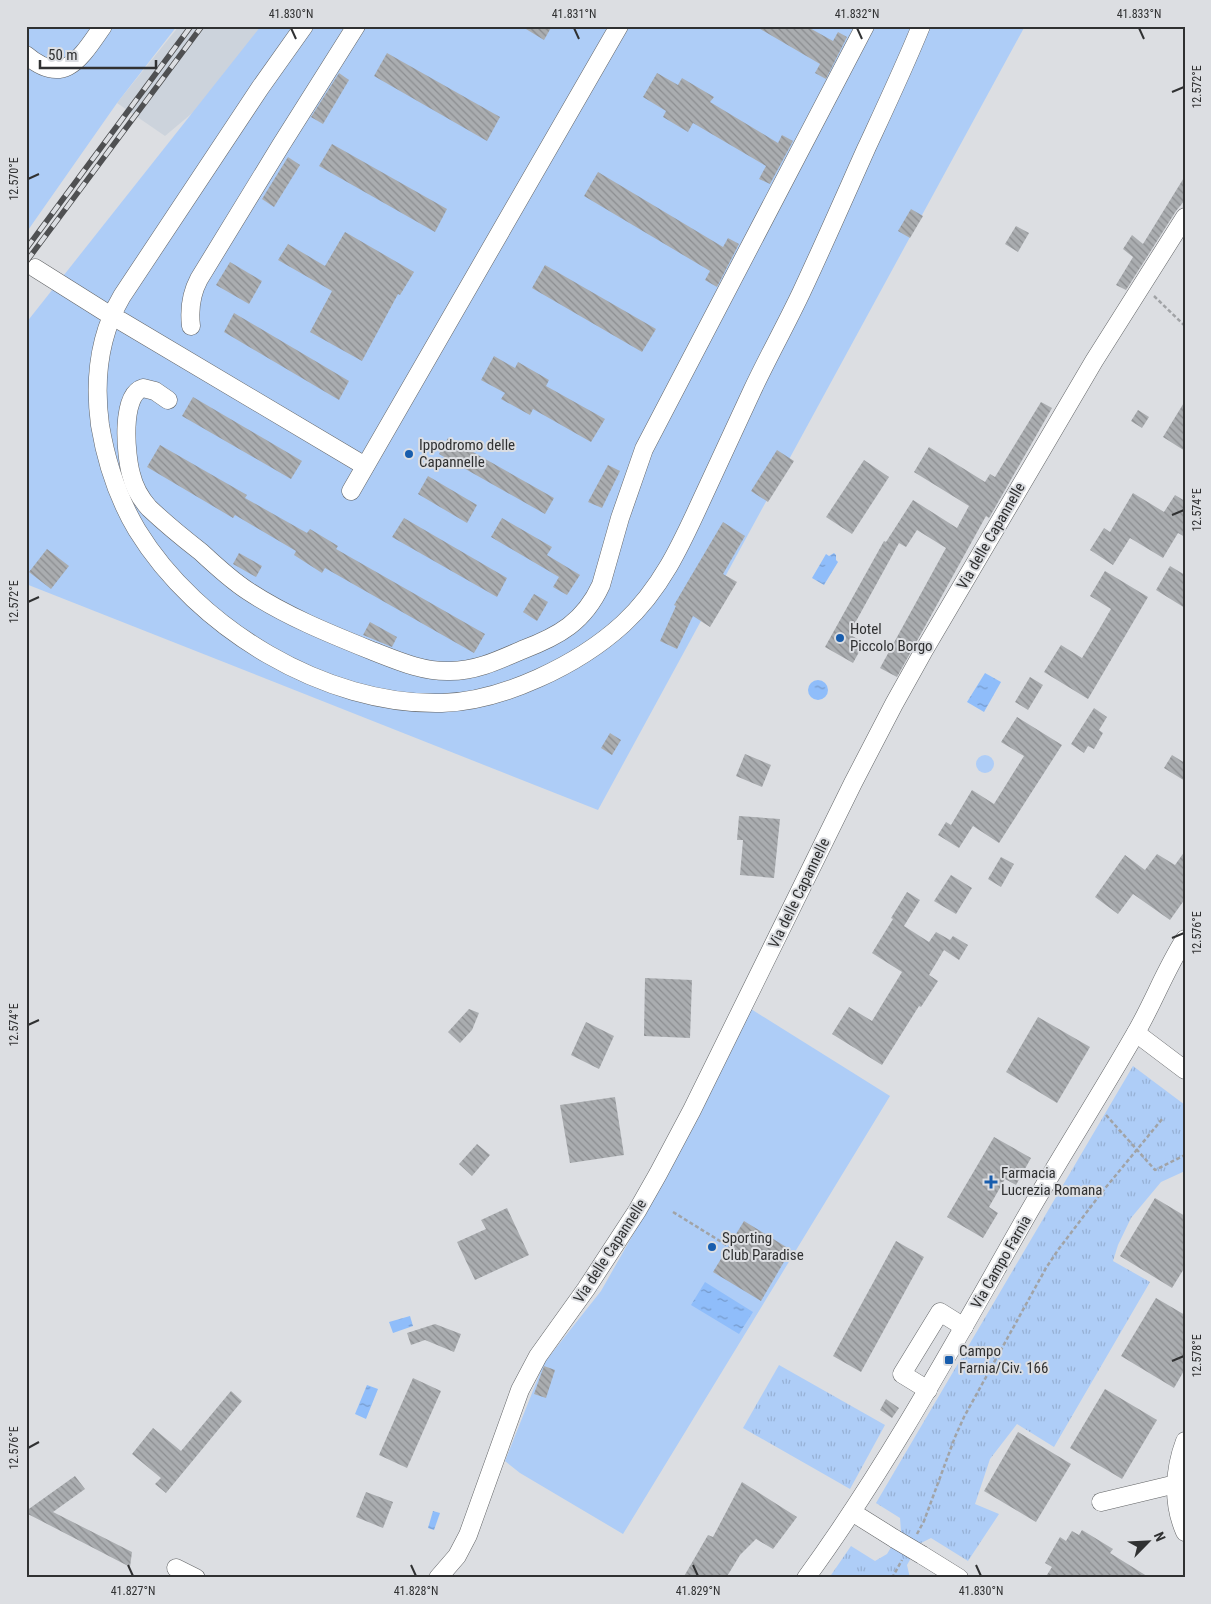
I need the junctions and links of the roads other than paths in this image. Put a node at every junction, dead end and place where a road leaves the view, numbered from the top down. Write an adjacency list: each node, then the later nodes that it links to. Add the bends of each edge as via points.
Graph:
1 (103, 26): 7 (street, via 81,58 66,67 50,69)
2 (304, 26): 6 (street, via 112,314 101,351 97,380 104,444 119,494 141,535 174,578 219,620 286,664 340,687 398,700 439,703 498,693 569,662 621,626 660,582 683,541 803,289)
3 (356, 26): 12 (street, via 199,279 190,304)
4 (619, 26): 14 (street)
5 (865, 26): 13 (street, via 644,449 596,596 583,615 556,635 481,666 451,672 430,670 405,664 317,628 258,598 158,517 143,502 135,486 127,453 129,406 136,392 143,388)
6 (921, 26)
7 (26, 55)
8 (1185, 217): 28 (street, Via delle Capannelle, via 1094,361 894,704 673,1148 625,1230 530,1368 468,1535 457,1556)
9 (35, 268): 10 (street)
10 (105, 312)
11 (122, 321): 14 (street)
12 (190, 326)
13 (168, 400)
14 (366, 466): 15 (street)
15 (351, 491)
16 (1185, 939): 17 (street, Via Campo Farnia, via 1170,962)
17 (1136, 1033): 18 (street); 19 (street, Via Campo Farnia)
18 (1185, 1070)
19 (964, 1327): 20 (street, Via Campo Farnia); 20 (street, via 940,1312 902,1374)
20 (928, 1390): 24 (street, Via Campo Farnia)
21 (1185, 1440): 22 (street)
22 (1176, 1484): 23 (street); 25 (street, via 1179,1515)
23 (1101, 1502)
24 (852, 1512): 29 (street, Via Campo Farnia); 30 (street, bridge, via 895,1538 914,1554)
25 (1185, 1532)
26 (176, 1568): 27 (street)
27 (196, 1578)
28 (438, 1578)
29 (806, 1578)
30 (959, 1578)

